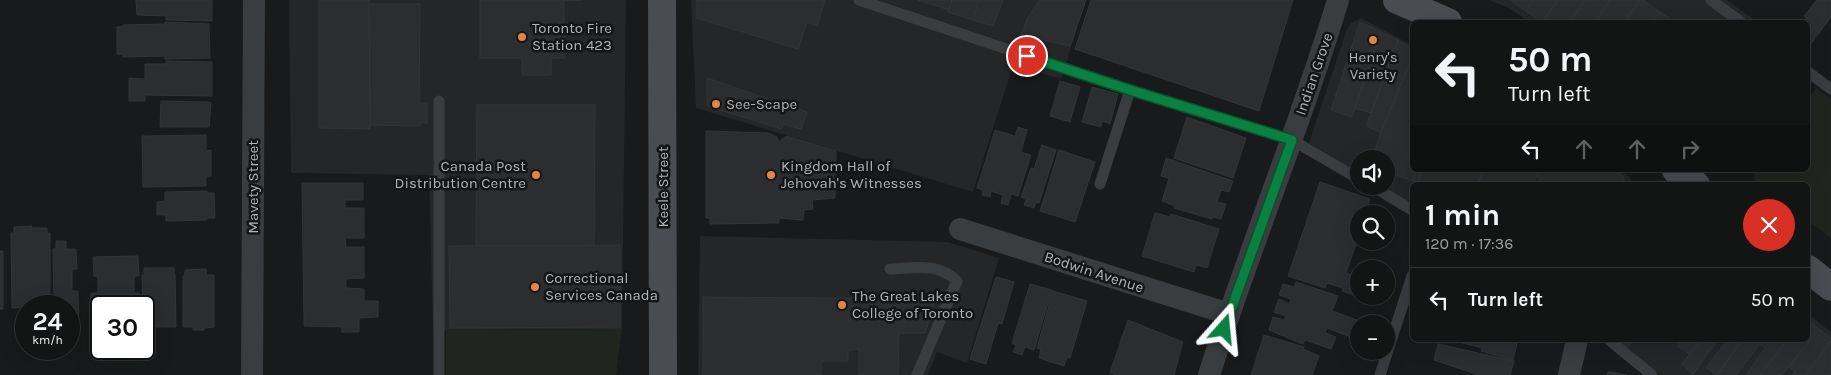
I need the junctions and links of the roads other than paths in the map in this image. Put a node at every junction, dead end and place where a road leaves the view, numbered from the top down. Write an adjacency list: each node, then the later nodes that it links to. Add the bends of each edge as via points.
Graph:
1 (254, 0): 26 (street, Mavety Street)
2 (662, 0): 28 (main road, Keele Street)
3 (859, 0): 11 (lane)
4 (1338, 0): 13 (street, Indian Grove)
5 (1397, 0): 7 (main road)
6 (1711, 0): 8 (lane)
7 (1443, 20)
8 (1738, 20)
9 (1810, 73): 10 (lane)
10 (1831, 89)
11 (1130, 90): 13 (lane); 15 (lane)
12 (439, 101): 27 (lane)
13 (1292, 140): 14 (lane); 23 (street, Indian Grove)
14 (1350, 174)
15 (1100, 184)
16 (1387, 195): 17 (lane)
17 (1410, 209)
18 (960, 230): 23 (street, Bodwin Avenue)
19 (890, 269): 29 (lane, via 933,268 948,273 957,282)
20 (1810, 271): 22 (main road)
21 (1410, 282): 31 (lane)
22 (1831, 287)
23 (1229, 314): 30 (street, Indian Grove)
24 (1577, 342): 32 (street)
25 (1611, 342): 33 (lane)
26 (252, 375)
27 (440, 375)
28 (663, 375)
29 (917, 375)
30 (1209, 375)
31 (1380, 375)
32 (1569, 375)
33 (1652, 375)

